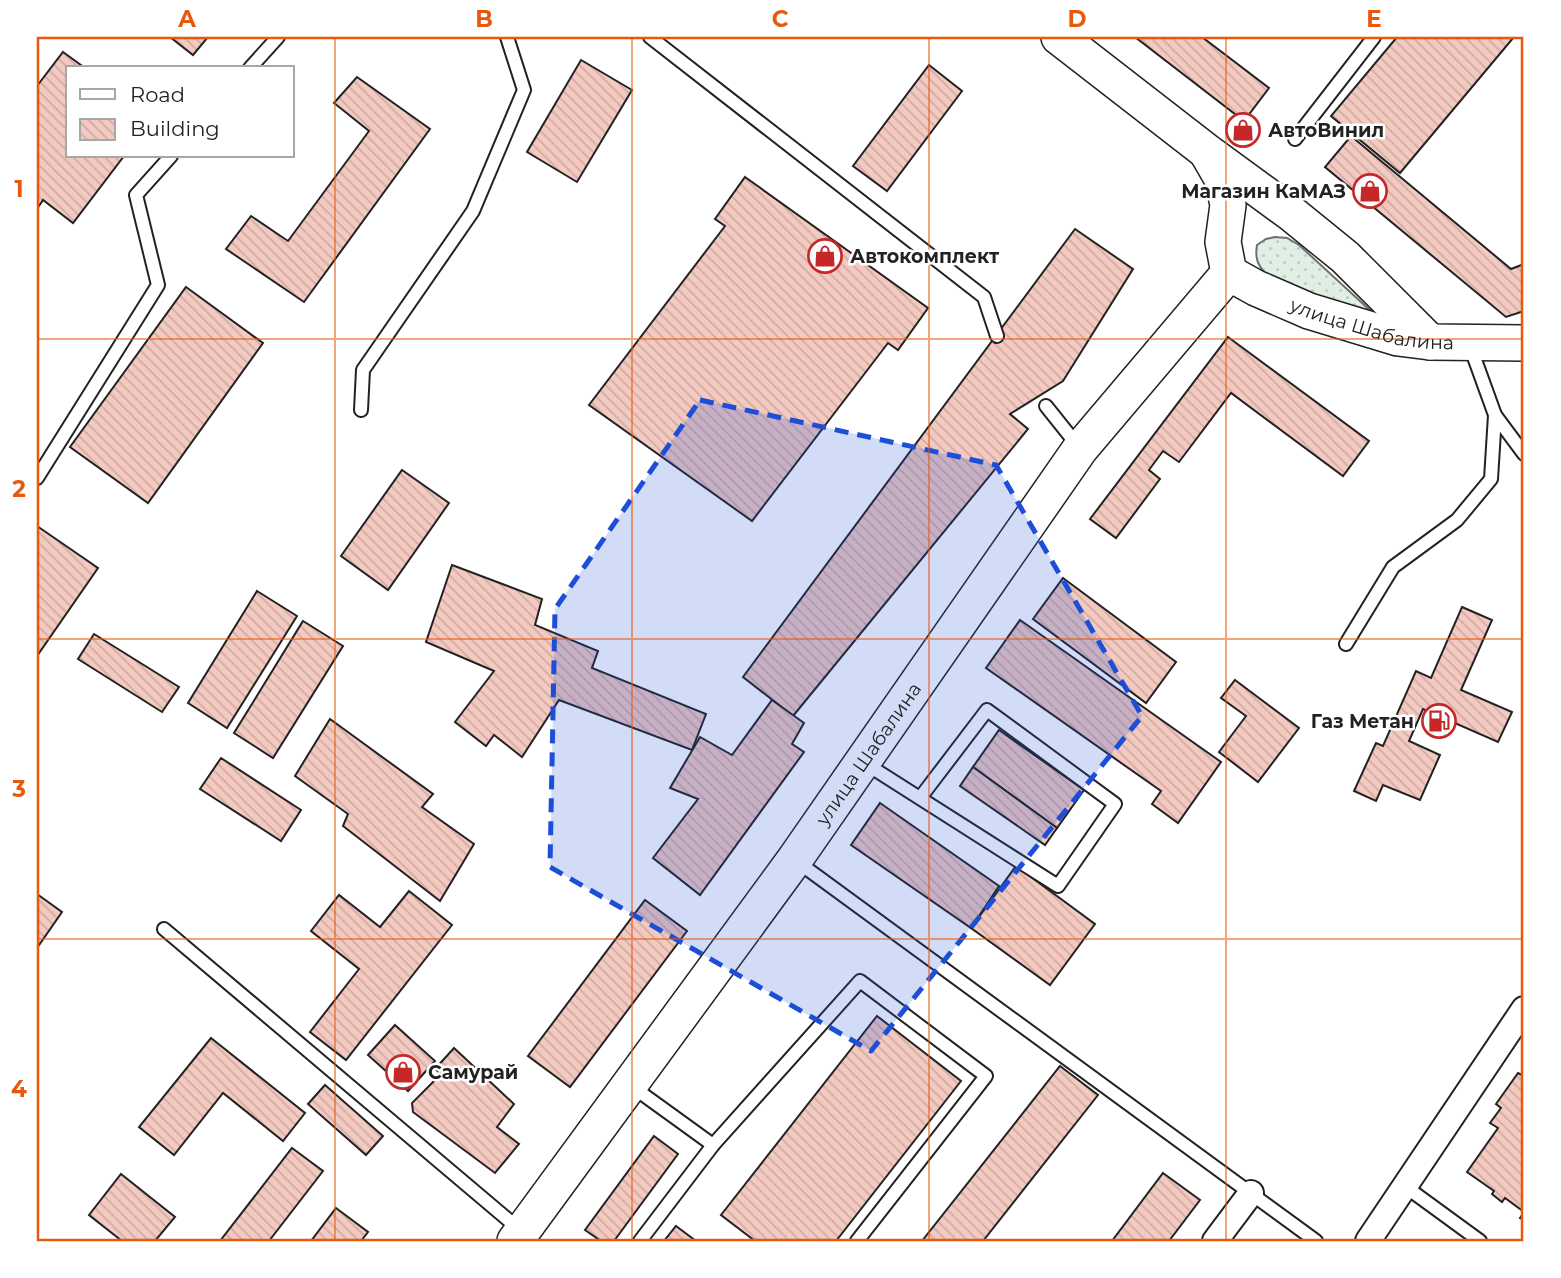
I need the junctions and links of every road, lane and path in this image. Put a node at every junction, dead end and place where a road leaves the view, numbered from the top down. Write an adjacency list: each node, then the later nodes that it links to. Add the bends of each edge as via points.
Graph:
1 (278, 37): 6 (lane)
2 (507, 37): 17 (lane, via 524,90 474,211 363,370)
3 (650, 37): 12 (lane, via 984,297)
4 (1059, 37): 8 (main road)
5 (1374, 37): 7 (lane)
6 (252, 66)
7 (1295, 139)
8 (1206, 151): 10 (main road); 11 (main road, via 1223,180 1228,205)
9 (169, 158): 21 (lane, via 136,195 158,285)
10 (1292, 214): 11 (main road, via 1271,214 1238,226); 13 (main road, via 1345,257)
11 (1226, 257): 13 (main road, улица Шабалина, via 1256,288 1309,311 1398,338); 19 (main road, улица Шабалина)
12 (997, 336)
13 (1430, 342): 14 (main road, улица Шабалина)
14 (1469, 342): 15 (main road, улица Шабалина); 18 (lane)
15 (1524, 342)
16 (1046, 405): 19 (lane)
17 (361, 410)
18 (1495, 415): 20 (lane); 22 (lane, via 1491,478 1457,520 1393,568)
19 (1080, 449): 23 (main road, улица Шабалина)
20 (1524, 454)
21 (37, 478)
22 (1346, 644)
23 (863, 762): 24 (lane); 25 (main road, улица Шабалина)
24 (920, 798): 24 (lane, via 1058,886 1115,804 987,710)
25 (795, 859): 28 (main road, улица Шабалина); 31 (lane)
26 (164, 929): 32 (lane)
27 (1524, 1009): 30 (street)
28 (630, 1085): 29 (lane); 32 (main road, улица Шабалина)
29 (713, 1145): 33 (lane); 34 (lane, via 860,981 986,1076)
30 (1406, 1187): 37 (street); 38 (lane)
31 (1251, 1193): 35 (street); 36 (lane)
32 (519, 1236)
33 (640, 1241)
34 (857, 1241)
35 (1215, 1241)
36 (1317, 1241)
37 (1368, 1241)
38 (1480, 1241)

